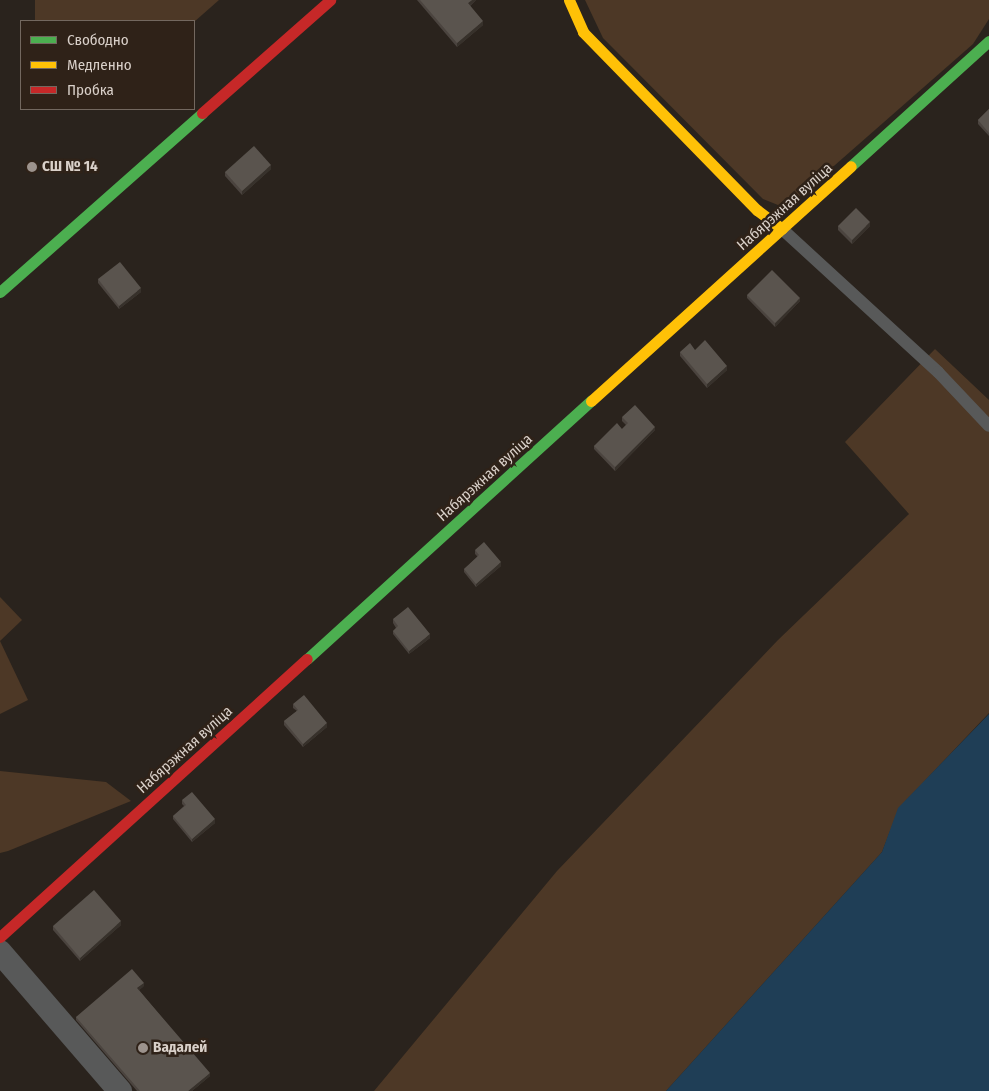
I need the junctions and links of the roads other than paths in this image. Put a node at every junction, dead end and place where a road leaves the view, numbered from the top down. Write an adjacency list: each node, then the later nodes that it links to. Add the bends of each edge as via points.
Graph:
1 (330, 0): 5 (street)
2 (570, 0): 4 (street, via 583,32 757,210)
3 (989, 41): 4 (street, Набярэжная вуліца)
4 (782, 229): 6 (lane, via 938,372); 7 (street, Набярэжная вуліца)
5 (0, 292)
6 (989, 426)
7 (0, 937)
8 (0, 952): 9 (street)
9 (120, 1091)

